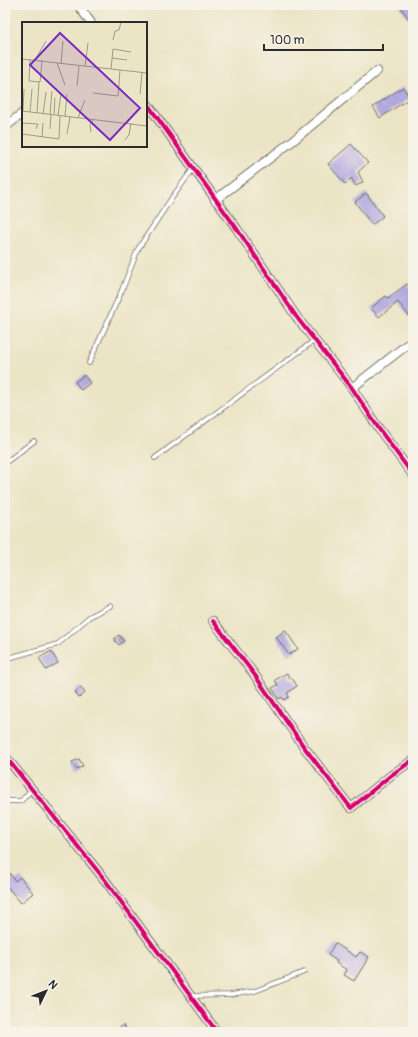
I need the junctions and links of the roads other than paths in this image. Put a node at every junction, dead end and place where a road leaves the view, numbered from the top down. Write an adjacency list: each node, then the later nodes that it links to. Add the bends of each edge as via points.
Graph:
1 (78, 5): 2 (street)
2 (90, 22)
3 (378, 71): 8 (street)
4 (147, 103): 7 (street)
5 (22, 114): 6 (street)
6 (5, 127)
7 (193, 168): 8 (street); 11 (lane, via 138,249)
8 (215, 200): 9 (street)
9 (315, 340): 12 (street); 14 (lane)
10 (413, 340): 12 (street)
11 (89, 363)
12 (352, 388): 16 (street)
13 (34, 441): 15 (lane)
14 (155, 458)
15 (5, 464)
16 (413, 475)
17 (110, 606): 19 (lane, via 89,617 58,644)
18 (213, 620): 21 (street, via 351,808)
19 (5, 659)
20 (5, 756): 22 (street)
21 (413, 760)
22 (33, 789): 23 (lane, via 21,800); 25 (street, via 105,880)
23 (5, 801)
24 (304, 972): 25 (lane, via 256,991 231,995)
25 (191, 996): 26 (street)
26 (217, 1032)

